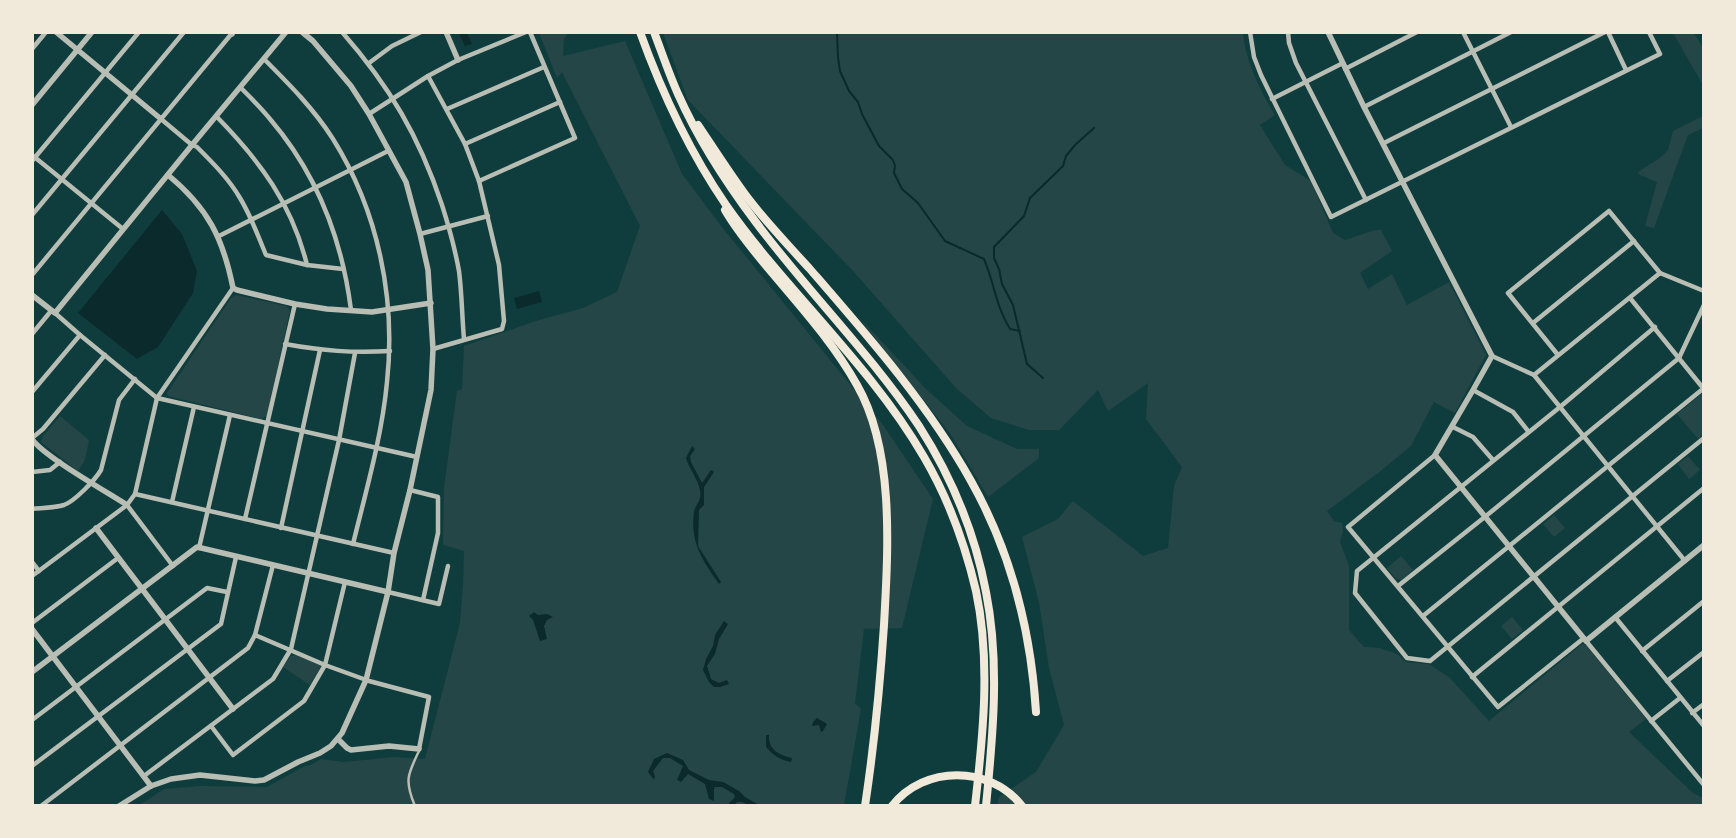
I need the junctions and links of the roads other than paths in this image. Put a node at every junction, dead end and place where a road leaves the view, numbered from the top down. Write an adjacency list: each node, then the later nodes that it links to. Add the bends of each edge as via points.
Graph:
1 (46, 32): 25 (street)
2 (56, 32): 26 (street)
3 (92, 32): 26 (street)
4 (139, 32): 34 (street)
5 (184, 32): 39 (street)
6 (286, 32): 28 (street)
7 (302, 32): 47 (street, via 334,64)
8 (342, 32): 30 (street)
9 (421, 32): 30 (street, via 392,46)
10 (446, 32): 29 (street)
11 (526, 32): 29 (street)
12 (530, 32): 32 (street)
13 (640, 32): 55 (highway, via 673,116)
14 (654, 32): 40 (highway)
15 (1250, 32): 42 (street, via 1254,57)
16 (1288, 32): 36 (street, via 1296,62)
17 (1328, 32): 31 (street)
18 (1418, 32): 31 (street)
19 (1463, 32): 27 (street)
20 (1511, 32): 27 (street)
21 (1604, 32): 38 (street)
22 (1608, 32): 33 (street)
23 (1650, 32): 33 (street, via 1660,54)
24 (232, 33): 49 (street)
25 (32, 49)
26 (77, 50): 34 (street); 44 (street)
27 (1473, 52): 38 (street); 45 (street)
28 (264, 59): 37 (street); 57 (street, via 313,111)
29 (458, 60): 35 (street)
30 (368, 63): 41 (street)
31 (1344, 66): 36 (street); 45 (street)
32 (544, 67): 43 (street); 46 (street)
33 (1626, 70): 50 (street)
34 (106, 74): 39 (street); 56 (street)
35 (428, 76): 41 (street); 46 (street)
36 (1307, 82): 42 (street); 63 (street)
37 (241, 88): 48 (street); 62 (street, via 270,118)
38 (1492, 89): 50 (street); 52 (street)
39 (132, 94): 49 (street); 59 (street)
40 (678, 94): 190 (highway, via 747,197 931,419 978,494 1000,542 1017,595 1025,627); 210 (highway, via 710,156 755,221 876,368 919,427 959,502 977,553 992,623 993,732)
41 (392, 98): 47 (street); 69 (street, via 415,136)
42 (1272, 99): 63 (street, via 1331,217)
43 (560, 102): 51 (street); 60 (street, via 576,138)
44 (32, 105)
45 (1364, 107): 52 (street)
46 (447, 109): 51 (street)
47 (369, 114): 54 (street)
48 (217, 117): 53 (street); 65 (street, via 252,154)
49 (161, 119): 53 (street); 64 (street)
50 (1511, 128): 61 (street)
51 (465, 144): 60 (street)
52 (1384, 144): 61 (street)
53 (192, 145): 58 (street); 68 (street, via 225,177)
54 (388, 151): 57 (street); 71 (street, via 406,182)
55 (694, 155): 207 (highway, via 730,218 842,361 872,416 884,478 886,568 879,688); 209 (highway, via 758,248 839,341 889,405 924,457 950,509 968,558 981,626 982,730)
56 (34, 158): 59 (street)
57 (349, 170): 62 (street); 86 (street, via 371,221)
58 (168, 175): 70 (street); 72 (street, via 198,204)
59 (63, 178): 64 (street); 66 (street)
60 (479, 181): 67 (street)
61 (1402, 182): 63 (street); 99 (street)
62 (316, 187): 65 (street); 75 (street, via 333,227)
63 (1366, 200)
64 (92, 203): 70 (street); 77 (street)
65 (284, 203): 68 (street); 74 (street)
66 (32, 215)
67 (488, 216): 69 (street); 92 (street, via 499,265 504,326)
68 (252, 220): 72 (street); 74 (street, via 266,255)
69 (448, 226): 71 (street); 92 (street, via 459,271)
70 (124, 229): 87 (street)
71 (420, 234): 82 (street)
72 (219, 236): 78 (street)
73 (1634, 241): 76 (street); 88 (street); 88 (street, via 1609,211 1515,287 1508,293)
74 (307, 265): 75 (street)
75 (344, 269): 85 (street)
76 (1660, 273): 79 (street); 81 (street)
77 (32, 275)
78 (233, 288): 83 (street); 107 (street)
79 (1704, 291)
80 (32, 295): 87 (street)
81 (1630, 298): 89 (street); 100 (street)
82 (431, 303): 86 (street); 94 (street)
83 (295, 304): 85 (street); 93 (street)
84 (1704, 305): 101 (street)
85 (351, 310): 86 (street)
86 (389, 310): 96 (street)
87 (53, 312): 90 (street); 91 (street)
88 (1533, 323): 100 (street)
89 (1654, 327): 101 (street); 109 (street)
90 (32, 334)
91 (80, 335): 98 (street); 106 (street)
92 (464, 339): 94 (street)
93 (286, 344): 95 (street); 111 (street)
94 (433, 349): 121 (street, via 431,390)
95 (320, 350): 97 (street); 114 (street)
96 (390, 351): 97 (street); 119 (street)
97 (355, 352): 118 (street)
98 (105, 355): 103 (street); 116 (street)
99 (1492, 356): 102 (street); 105 (street)
100 (1558, 356): 102 (street)
101 (1679, 358): 104 (street); 115 (street)
102 (1534, 375): 109 (street)
103 (135, 380): 107 (street); 126 (street, via 119,400 101,470)
104 (1703, 388): 124 (street)
105 (1473, 390): 112 (street); 113 (street, via 1513,412)
106 (32, 392)
107 (157, 398): 108 (street); 130 (street)
108 (194, 407): 110 (street); 132 (street)
109 (1560, 407): 113 (street); 115 (street)
110 (230, 415): 111 (street); 135 (street)
111 (267, 423): 114 (street); 137 (street)
112 (1453, 427): 120 (street); 122 (street, via 1473,437)
113 (1528, 431): 122 (street)
114 (302, 432): 118 (street); 140 (street)
115 (1583, 436): 124 (street); 136 (street)
116 (32, 438): 123 (street, via 36,445)
117 (1704, 438): 131 (street)
118 (339, 440): 119 (street); 141 (street)
119 (375, 449): 121 (street); 142 (street)
120 (1435, 455): 127 (street); 148 (street, via 1348,526)
121 (417, 457): 129 (street)
122 (1492, 460): 127 (street)
123 (60, 462): 125 (street, via 50,470); 126 (street)
124 (1608, 466): 131 (street); 144 (street)
125 (32, 472)
126 (92, 483): 133 (street); 134 (street, via 65,505)
127 (1461, 486): 136 (street); 148 (street)
128 (1704, 488): 138 (street)
129 (410, 490): 146 (street); 164 (street, via 438,497 438,533)
130 (135, 494): 132 (street); 133 (street)
131 (1633, 496): 138 (street); 158 (street)
132 (172, 502): 135 (street)
133 (127, 505): 139 (street); 153 (street)
134 (32, 509)
135 (208, 511): 137 (street); 145 (street)
136 (1486, 516): 144 (street); 160 (street)
137 (245, 519): 140 (street)
138 (1657, 526): 150 (street); 166 (street)
139 (96, 528): 149 (street); 155 (street)
140 (281, 528): 141 (street)
141 (316, 537): 142 (street); 156 (street)
142 (353, 544): 146 (street)
143 (1704, 545): 150 (street)
144 (1509, 546): 158 (street); 167 (street)
145 (199, 548): 147 (street); 153 (street)
146 (394, 553): 163 (street)
147 (236, 557): 152 (street); 162 (street)
148 (1374, 557): 160 (street); 174 (street, via 1357,570 1355,593 1407,658 1430,661)
149 (118, 558): 161 (street); 170 (street)
150 (1685, 561): 168 (street)
151 (32, 562): 155 (street)
152 (273, 565): 156 (street); 172 (street)
153 (173, 566): 161 (street)
154 (448, 566): 164 (street, via 440,604)
155 (40, 571): 157 (street)
156 (308, 574): 159 (street); 176 (street)
157 (32, 576)
158 (1534, 576): 166 (street); 174 (street)
159 (345, 582): 163 (street); 180 (street)
160 (1398, 586): 167 (street)
161 (142, 589): 169 (street); 179 (street)
162 (227, 592): 169 (street, via 207,588); 175 (street, via 220,624)
163 (388, 592): 164 (street); 184 (street)
164 (423, 600)
165 (1704, 601): 177 (street)
166 (1558, 607): 173 (street); 182 (street)
167 (1422, 616): 174 (street)
168 (1615, 617): 173 (street); 177 (street)
169 (166, 620): 175 (street); 186 (street)
170 (32, 623)
171 (32, 629): 179 (street)
172 (255, 635): 176 (street); 183 (street, via 248,648)
173 (1585, 639): 182 (street, via 1498,707); 194 (street)
174 (1447, 647): 182 (street)
175 (187, 648): 183 (street); 192 (street)
176 (291, 649): 180 (street); 189 (street, via 273,679)
177 (1642, 651): 185 (street)
178 (1704, 652): 185 (street)
179 (53, 656): 181 (street); 186 (street)
180 (325, 665): 184 (street); 195 (street, via 304,701 234,755)
181 (32, 672)
182 (1472, 677)
183 (209, 678): 189 (street); 198 (street)
184 (366, 680): 197 (street); 199 (street, via 429,696)
185 (1667, 681): 187 (street)
186 (77, 686): 192 (street); 193 (street)
187 (1680, 698): 191 (street); 194 (street)
188 (1704, 704): 191 (street)
189 (233, 709): 195 (street)
190 (1036, 712)
191 (1692, 712): 196 (street)
192 (99, 715): 198 (street); 200 (street)
193 (32, 720)
194 (1651, 721): 202 (street)
195 (211, 726): 201 (street)
196 (1704, 726)
197 (338, 739): 199 (street, via 351,750 389,746); 203 (street, via 320,753 264,780 255,782 200,775)
198 (120, 745): 201 (street); 204 (street)
199 (419, 749): 206 (lane, via 408,775)
200 (32, 766)
201 (144, 776): 203 (street)
202 (1704, 785)
203 (151, 786): 205 (street)
204 (41, 806)
205 (119, 806)
206 (415, 806)
207 (865, 806)
208 (892, 806): 211 (highway, via 913,788 945,776 972,776 994,783)
209 (975, 806)
210 (986, 806)
211 (1022, 806)

